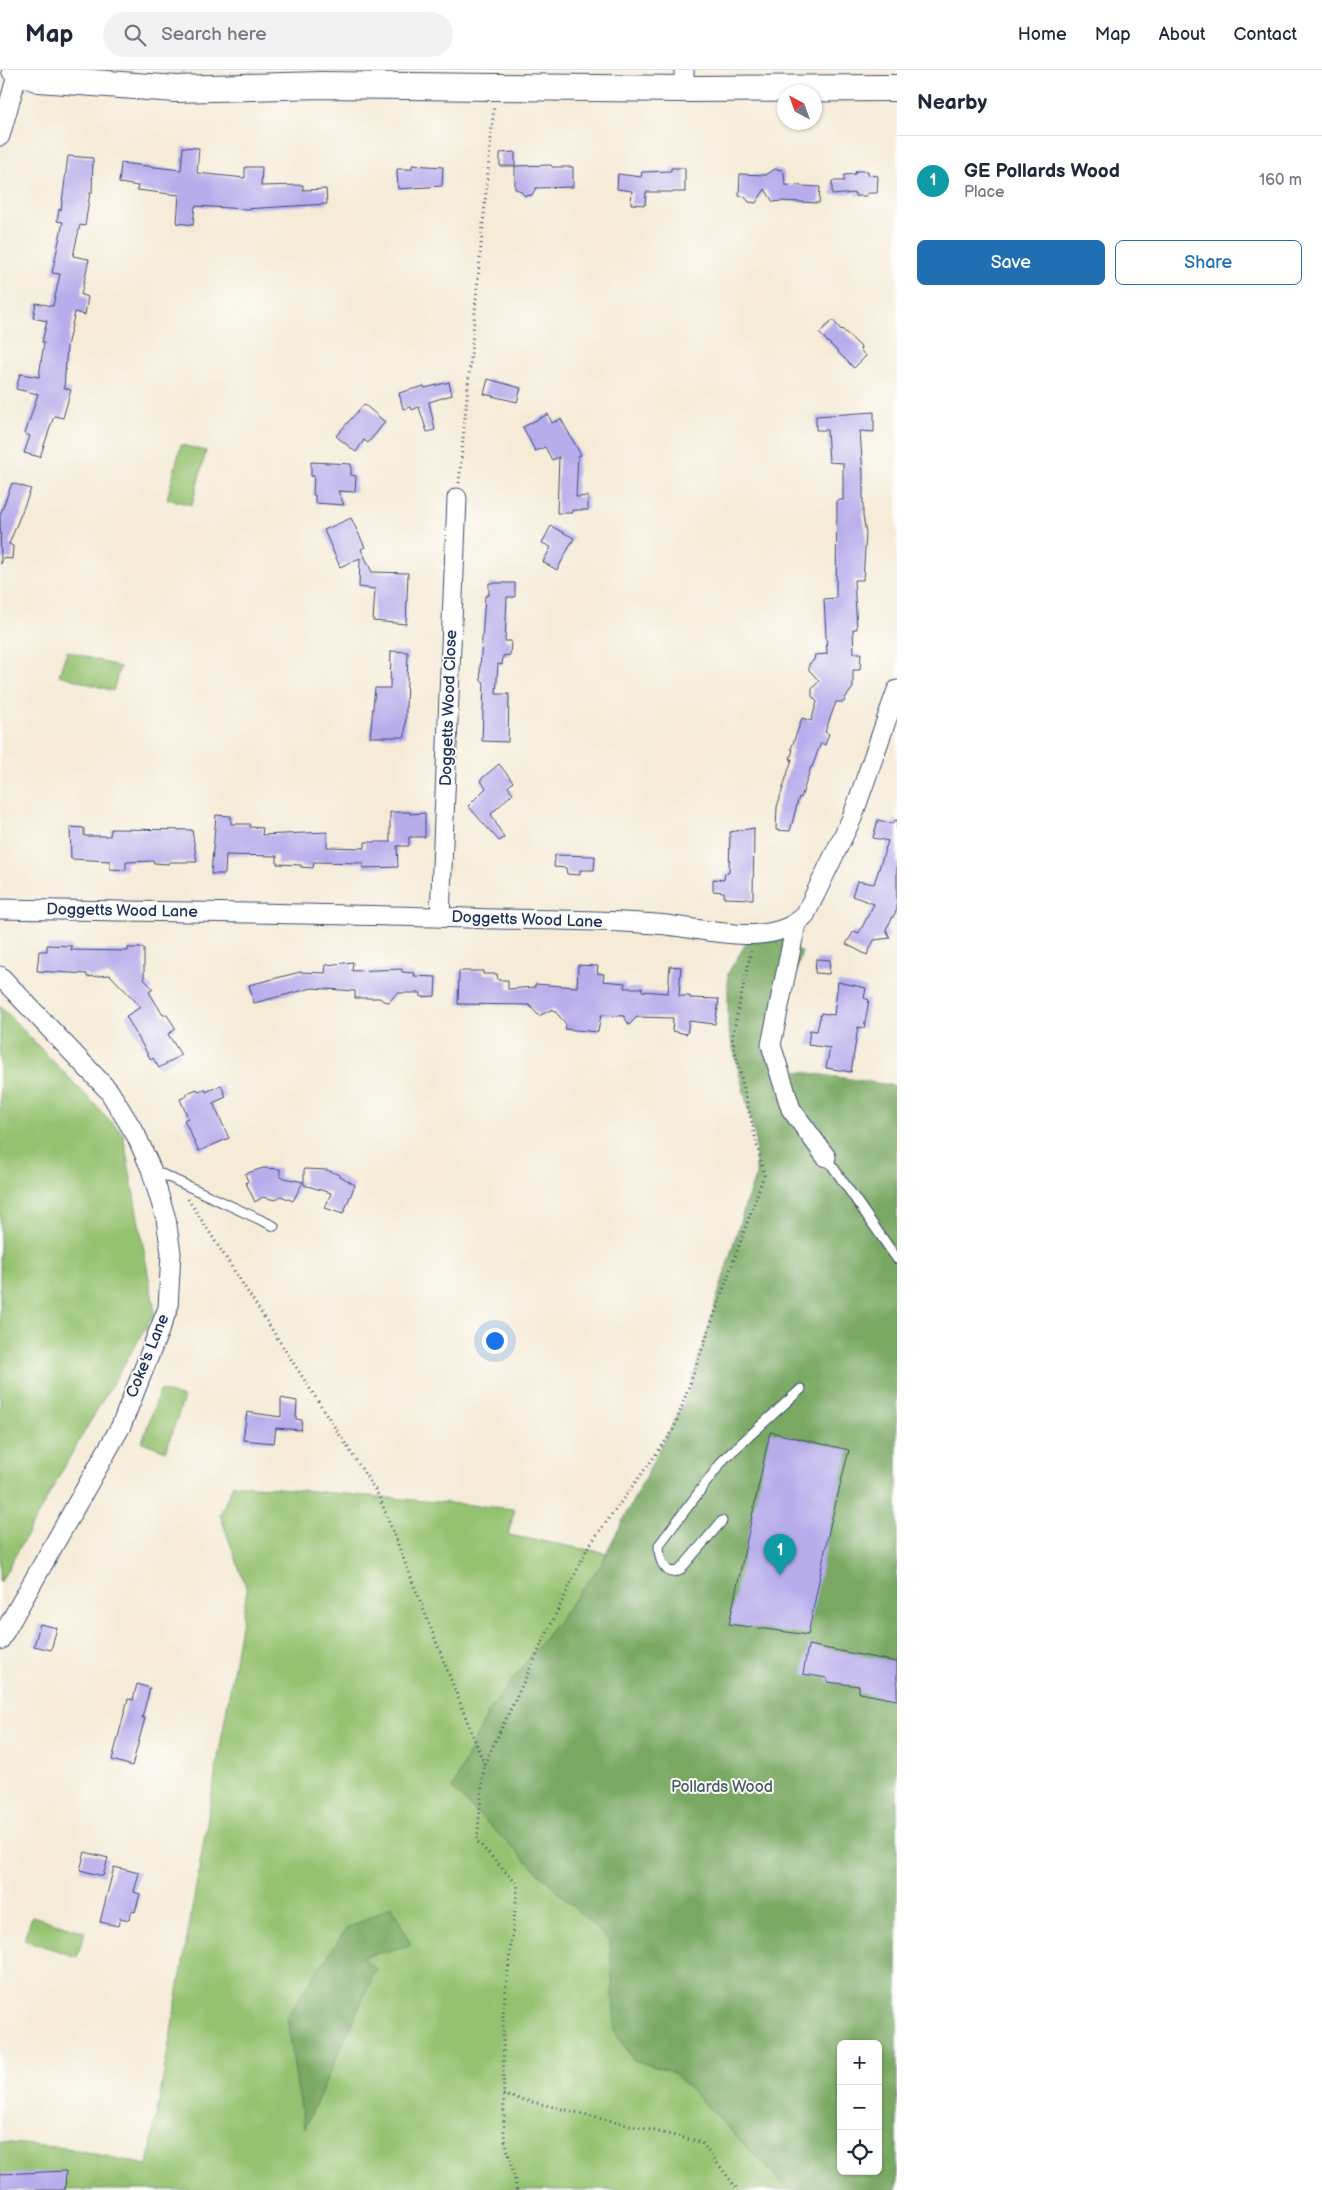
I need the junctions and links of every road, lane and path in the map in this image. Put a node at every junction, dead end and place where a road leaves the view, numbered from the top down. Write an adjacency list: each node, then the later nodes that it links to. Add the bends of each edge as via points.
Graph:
1 (16, 71): 3 (main road, via 39,79 176,89 321,85); 5 (street)
2 (684, 79): 3 (main road); 4 (main road)
3 (496, 88): 6 (path)
4 (897, 88)
5 (0, 136)
6 (457, 498): 9 (street, Doggetts Wood Close)
7 (897, 690): 10 (street, via 852,818 805,915)
8 (0, 909): 9 (street, Doggetts Wood Lane)
9 (440, 917): 11 (street, Doggetts Wood Lane, via 658,924)
10 (796, 924): 11 (street, Doggetts Wood Lane); 13 (street, via 771,1045 791,1108)
11 (754, 936): 21 (path, via 732,1038 764,1175 673,1431 588,1547)
12 (0, 976): 14 (street, Coke's Lane, via 109,1091 136,1135)
13 (826, 1158): 17 (lane)
14 (151, 1169): 15 (lane); 20 (street, Coke's Lane, via 166,1219 171,1253 168,1308 120,1426)
15 (176, 1180): 16 (lane); 21 (path, via 379,1496)
16 (274, 1226)
17 (897, 1259)
18 (801, 1389): 19 (lane, via 724,1459 659,1545 664,1567 670,1572 680,1570)
19 (722, 1521)
20 (0, 1640)
21 (484, 1765): 22 (path, via 478,1841 518,1885 503,2013)
22 (503, 2095): 23 (path, via 504,2135); 24 (path, via 701,2142)
23 (517, 2190)
24 (738, 2190)

